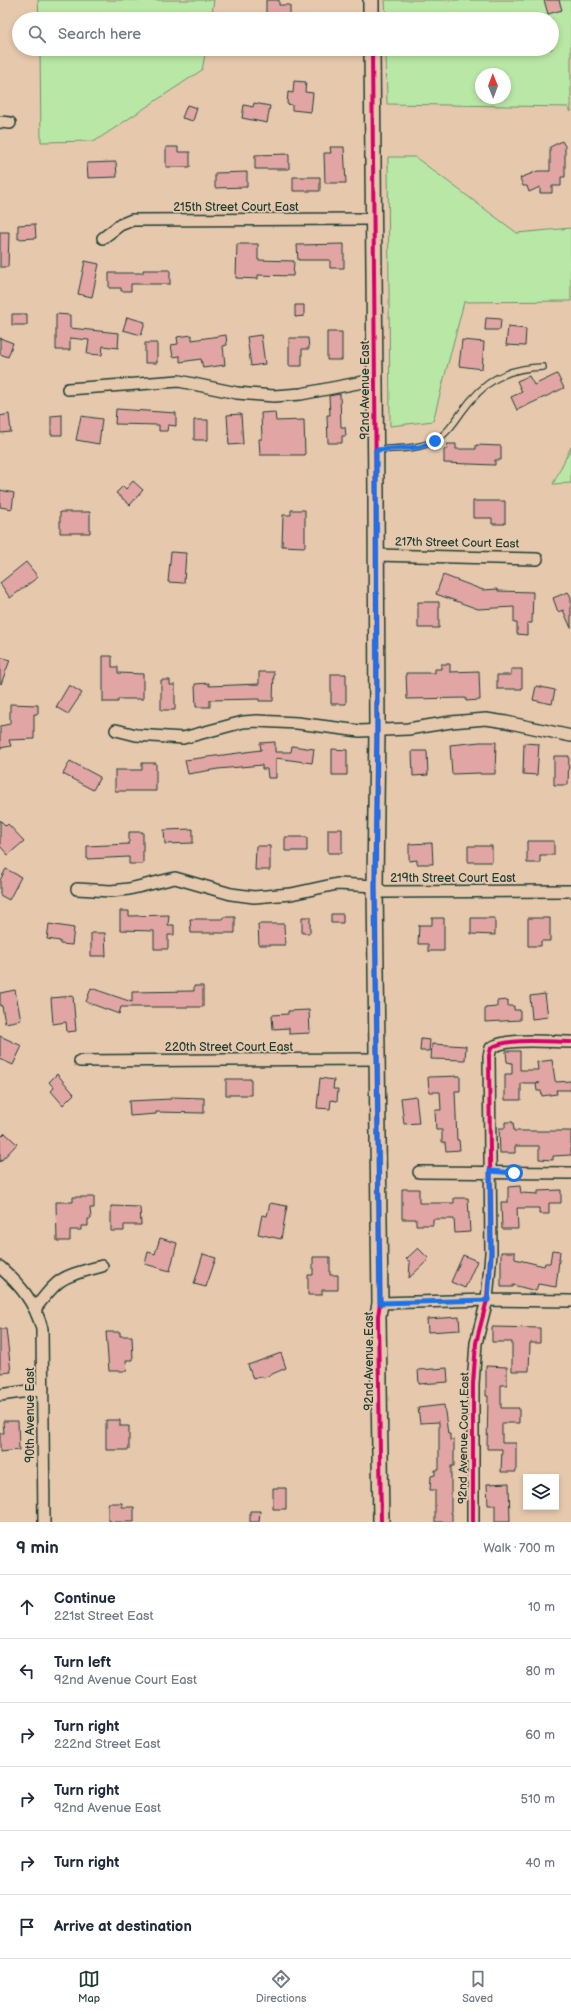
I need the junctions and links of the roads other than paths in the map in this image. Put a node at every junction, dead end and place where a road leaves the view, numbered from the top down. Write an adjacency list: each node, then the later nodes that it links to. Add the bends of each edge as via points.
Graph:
1 (370, 0): 2 (street)
2 (371, 12)
3 (372, 56): 4 (street, 92nd Avenue East)
4 (374, 219): 5 (street, 215th Street Court East, via 132,220 120,225); 7 (street, 92nd Avenue East)
5 (103, 238)
6 (542, 367): 9 (lane, via 518,369 496,378 478,392 448,430 435,441 420,447)
7 (375, 384): 8 (street, via 363,382 301,394 274,396 237,393 179,380); 9 (street, 92nd Avenue East)
8 (68, 388)
9 (376, 450): 10 (street, 92nd Avenue East)
10 (376, 554): 11 (street, 217th Street Court East); 12 (street, 92nd Avenue East)
11 (537, 558)
12 (377, 729): 13 (street, via 360,731 257,720 183,738 136,735); 14 (street, via 408,729 486,719); 15 (street, 92nd Avenue East)
13 (116, 730)
14 (571, 736)
15 (375, 886): 16 (street, 219th Street Court East, via 337,884 263,897 231,894 175,878 129,889); 17 (street, 219th Street Court East, via 383,892); 19 (street, 92nd Avenue East)
16 (77, 889)
17 (571, 891)
18 (571, 1042): 21 (street, 92nd Avenue Court East, via 514,1042 491,1048 488,1063)
19 (378, 1058): 20 (street, 220th Street Court East); 28 (street, 92nd Avenue East)
20 (80, 1061)
21 (490, 1171): 22 (street); 23 (street); 26 (street, 92nd Avenue Court East, via 491,1253)
22 (419, 1172)
23 (571, 1173)
24 (102, 1266): 29 (street, via 65,1276 51,1287)
25 (0, 1267): 29 (street, 90th Avenue East, via 18,1283)
26 (488, 1300): 27 (street); 28 (street); 34 (street, 92nd Avenue Court East, via 476,1343 473,1384)
27 (571, 1301)
28 (380, 1303): 33 (street, 92nd Avenue East, via 378,1316)
29 (35, 1308): 30 (street, 90th Avenue East, via 42,1329)
30 (43, 1389): 31 (street); 32 (street, 90th Avenue East)
31 (0, 1395)
32 (44, 1522)
33 (381, 1522)
34 (473, 1522)

